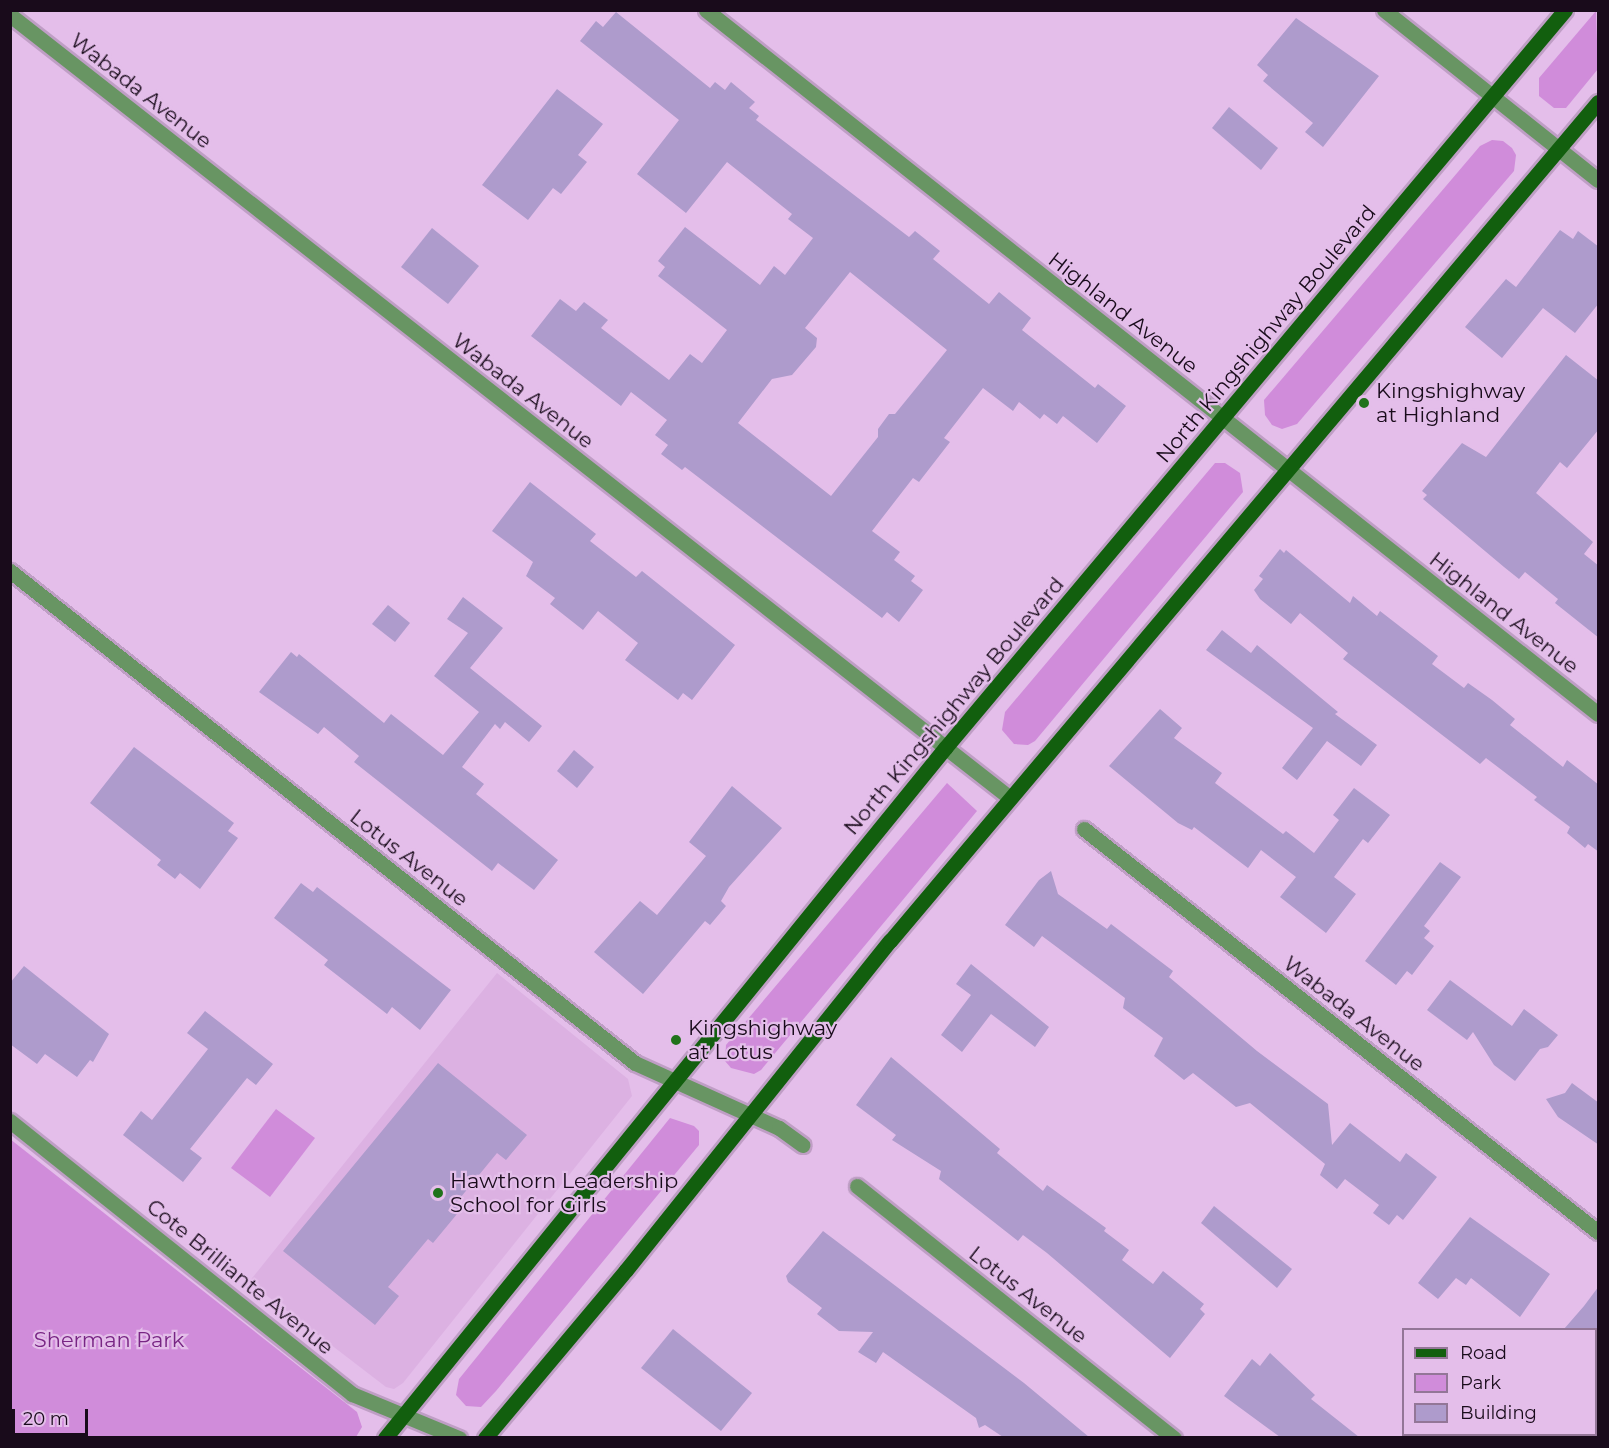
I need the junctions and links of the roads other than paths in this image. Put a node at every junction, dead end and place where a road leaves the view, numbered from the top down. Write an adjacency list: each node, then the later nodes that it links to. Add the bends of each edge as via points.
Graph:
1 (706, 10): 9 (street, Highland Avenue)
2 (1384, 10): 5 (street)
3 (1565, 10): 5 (main road, North Kingshighway Boulevard)
4 (10, 15): 13 (street, Wabada Avenue)
5 (1492, 96): 7 (street); 9 (main road, North Kingshighway Boulevard)
6 (1599, 102): 7 (main road)
7 (1559, 149): 8 (street); 10 (main road)
8 (1599, 180)
9 (1223, 418): 10 (street, Highland Avenue); 13 (main road, North Kingshighway Boulevard)
10 (1288, 471): 12 (street, Highland Avenue); 14 (main road)
11 (10, 571): 16 (street, Lotus Avenue, via 635,1063)
12 (1599, 714)
13 (945, 748): 14 (street, Wabada Avenue); 16 (main road, North Kingshighway Boulevard)
14 (1010, 798): 17 (main road)
15 (1084, 829): 21 (street, Wabada Avenue)
16 (673, 1082): 17 (street, Lotus Avenue); 22 (main road, North Kingshighway Boulevard)
17 (750, 1114): 19 (street, Lotus Avenue); 25 (main road)
18 (10, 1121): 22 (street, Cote Brilliante Avenue, via 352,1394)
19 (802, 1145)
20 (856, 1186): 26 (street, Lotus Avenue)
21 (1599, 1232)
22 (402, 1415): 23 (main road, North Kingshighway Boulevard); 24 (street, Cote Brilliante Avenue)
23 (385, 1437)
24 (459, 1437)
25 (485, 1437)
26 (1174, 1437)

